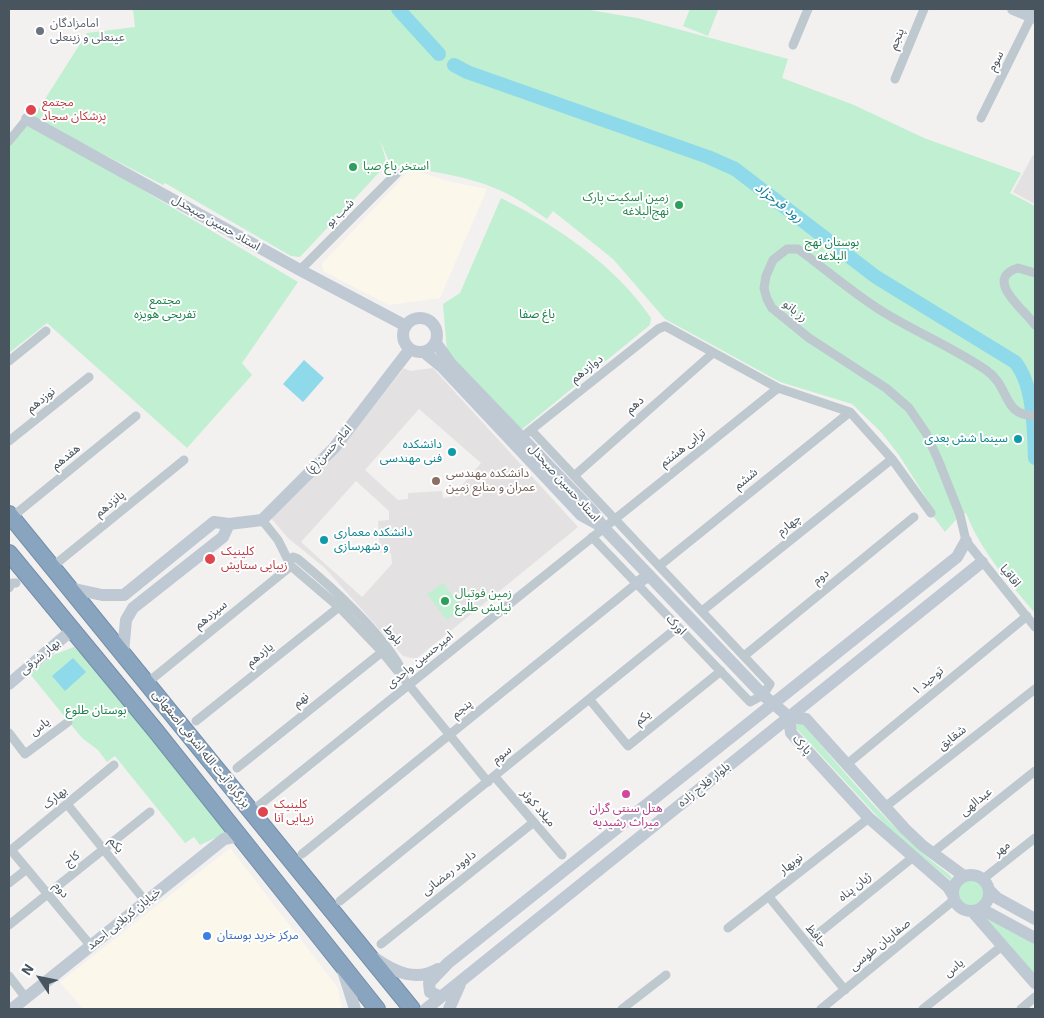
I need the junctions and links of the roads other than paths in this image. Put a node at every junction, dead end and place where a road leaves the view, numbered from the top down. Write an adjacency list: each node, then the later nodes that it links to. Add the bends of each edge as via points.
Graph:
1 (808, 9): 5 (street)
2 (924, 9): 6 (street, پنجم)
3 (1013, 9): 4 (street)
4 (1034, 14): 8 (street, سوم)
5 (792, 45)
6 (895, 79)
7 (27, 118): 9 (street); 11 (street, استاد حسین صبحدل)
8 (981, 118)
9 (9, 141)
10 (397, 173): 11 (street, شب بو)
11 (300, 270): 14 (street, استاد حسین صبحدل)
12 (1035, 273): 13 (street, via 1018,268 1008,272 1004,282 1006,292)
13 (1035, 325)
14 (406, 326): 16 (street, via 418,318 427,320 436,329); 17 (street, via 403,336)
15 (46, 331): 20 (street)
16 (436, 343): 18 (street); 26 (street, استاد حسین صبحدل, via 451,364)
17 (410, 349): 18 (street); 35 (street, امام حسن(ع), via 334,448)
18 (424, 352): 37 (street, استاد حسین صبحدل, via 441,366 581,515)
19 (713, 354): 22 (street); 26 (street, دوازدهم, via 670,328 658,328); 30 (street, دهم)
20 (9, 361)
21 (89, 378): 27 (street, نوزدهم)
22 (778, 388): 23 (street); 34 (street, ترابی هشتم)
23 (850, 412): 28 (street); 43 (street, ششم)
24 (136, 416): 32 (street, هفدهم)
25 (1035, 416): 39 (street, رز بانو, via 1024,415 1011,407 1000,381 992,374 880,310 798,249 787,249 773,260 764,288 772,308 809,338 886,388 908,408 926,434 939,462 960,515)
26 (526, 433): 30 (street); 37 (street, استاد حسین صبحدل)
27 (9, 441)
28 (892, 459): 31 (street); 51 (street, چهارم)
29 (184, 460): 44 (street, پانزدهم)
30 (574, 476): 34 (street)
31 (931, 513)
32 (10, 516): 44 (highway, بزرگراه آیت الله اشرفی اصفهانی)
33 (914, 517): 58 (street, دوم)
34 (614, 518): 37 (street, ترابی هشتم); 43 (street)
35 (262, 520): 36 (street); 42 (street, بلوط, via 278,540)
36 (228, 524): 48 (street, via 214,522); 50 (street, via 223,537)
37 (603, 528): 38 (street, امیرحسین واحدی); 45 (street, اورک)
38 (592, 537): 46 (street, اورک); 62 (street, امیرحسین واحدی)
39 (966, 541): 41 (street, اقاقیا); 66 (street, بلوار فلاح زاده, via 956,557)
40 (9, 553): 55 (highway, بزرگراه آیت الله اشرفی اصفهانی)
41 (982, 562): 52 (street, اقاقیا); 67 (street, بلوار فلاح زاده)
42 (290, 564): 49 (street, بلوط); 60 (street, سیزدهم); 62 (street, بلوط, via 293,557 298,559 334,590 396,658)
43 (659, 566): 51 (street)
44 (52, 567): 47 (highway, بزرگراه آیت الله اشرفی اصفهانی)
45 (649, 575): 46 (street); 64 (street, اورک)
46 (636, 584): 53 (street, اورک); 71 (street, پنجم)
47 (70, 588): 48 (street, via 102,595); 57 (highway, بزرگراه آیت الله اشرفی اصفهانی)
48 (124, 595): 50 (street, via 122,603)
49 (339, 607): 56 (street, بلوط); 68 (street, یازدهم)
50 (133, 608): 57 (street, via 126,620)
51 (702, 612): 58 (street)
52 (1027, 616): 54 (street, اقاقیا); 72 (street, توحید ۱)
53 (678, 627): 59 (street, اورک); 65 (street, سوم)
54 (1035, 627)
55 (72, 630): 61 (street, بهار شرقی); 83 (highway, بزرگراه آیت الله اشرفی اصفهانی)
56 (382, 652): 62 (street, بلوط); 74 (street, نهم)
57 (123, 653): 60 (highway, بزرگراه آیت الله اشرفی اصفهانی)
58 (744, 656): 64 (street, via 770,684)
59 (721, 671): 64 (street, اورک, via 750,702); 65 (street, یکم, via 628,746)
60 (147, 683): 79 (highway, بزرگراه آیت الله اشرفی اصفهانی)
61 (9, 684)
62 (409, 686): 71 (street, میلاد کوثر); 79 (street, امیرحسین واحدی)
63 (1035, 689): 78 (street, شقایق)
64 (763, 695): 66 (street, اورک)
65 (590, 700): 76 (street, سوم)
66 (773, 703): 67 (street, اورک); 93 (street, بلوار فلاح زاده)
67 (789, 717): 72 (street, پارک, via 806,719); 81 (street, پارک, via 791,733); 98 (street, بلوار فلاح زاده)
68 (196, 721)
69 (68, 722): 70 (street, یاس, via 25,754)
70 (9, 733)
71 (449, 735): 76 (street, میلاد کوثر); 88 (street, پنجم)
72 (846, 765): 78 (street, پارک)
73 (114, 766): 77 (street, بهارک)
74 (236, 768)
75 (1035, 771): 87 (street, عبدالهی)
76 (491, 779): 82 (street, میلاد کوثر); 101 (street, سوم)
77 (67, 804): 85 (street, یکم); 86 (street, بهارک)
78 (885, 807): 87 (street, پارک)
79 (252, 811): 112 (highway, بزرگراه آیت الله اشرفی اصفهانی)
80 (150, 812): 85 (street, کاج)
81 (869, 818): 90 (street, پارک); 99 (street, نوبهار)
82 (534, 822): 89 (street, میلاد کوثر); 109 (street, داوود رمضانی)
83 (232, 837): 102 (street, خیابان کربلایی احمد); 114 (highway, بزرگراه آیت الله اشرفی اصفهانی)
84 (1035, 838): 94 (street, مهر)
85 (104, 849): 97 (street, کاج); 102 (street, یکم)
86 (12, 850): 91 (street, دوم)
87 (932, 853): 92 (street, پارک)
88 (302, 854)
89 (562, 855)
90 (912, 858): 100 (street, پارک, via 948,887); 107 (street, ژیان پناه)
91 (27, 869): 95 (street); 97 (street, دوم)
92 (964, 876): 94 (street, via 974,874); 100 (street, via 955,884)
93 (556, 877): 98 (street, via 568,871 575,874 577,881); 113 (street, بلوار فلاح زاده)
94 (984, 879): 96 (street)
95 (9, 883)
96 (990, 891): 103 (street, via 987,902); 104 (street)
97 (48, 894): 105 (street, کاج); 110 (street, دوم)
98 (569, 894): 118 (street, بلوار فلاح زاده)
99 (769, 897): 106 (street, نوبهار); 121 (street, حافظ)
100 (953, 897): 103 (street, via 961,909); 121 (street, صفاریان طوسی)
101 (340, 901)
102 (146, 902): 110 (street, خیابان کربلایی احمد)
103 (975, 911): 108 (street, via 989,913); 111 (street)
104 (1035, 919)
105 (9, 925)
106 (728, 928)
107 (814, 936)
108 (1035, 938)
109 (380, 944)
110 (91, 946): 124 (street, خیابان کربلایی احمد)
111 (1002, 946): 119 (street); 133 (street, یاس)
112 (363, 950): 113 (street, via 388,967 410,975 424,975); 115 (highway, بزرگراه آیت الله اشرفی اصفهانی)
113 (448, 963): 122 (street, via 429,983 430,992)
114 (341, 966): 120 (highway, بزرگراه آیت الله اشرفی اصفهانی); 127 (street)
115 (380, 970): 120 (highway, via 382,982 379,990 372,992); 125 (highway, بزرگراه آیت الله اشرفی اصفهانی)
116 (666, 975): 131 (street)
117 (9, 976): 124 (street)
118 (463, 980): 122 (street, بلوار فلاح زاده); 130 (street)
119 (1035, 983)
120 (360, 988): 128 (highway, بزرگراه آیت الله اشرفی اصفهانی)
121 (845, 990): 132 (street, صفاریان طوسی)
122 (441, 997): 129 (street, بلوار فلاح زاده)
123 (1035, 997): 134 (street)
124 (26, 998): 126 (street, خیابان کربلایی احمد)
125 (405, 1007)
126 (12, 1009)
127 (354, 1009)
128 (377, 1009)
129 (426, 1009)
130 (449, 1009)
131 (622, 1009)
132 (821, 1009)
133 (923, 1009)
134 (1020, 1009)

